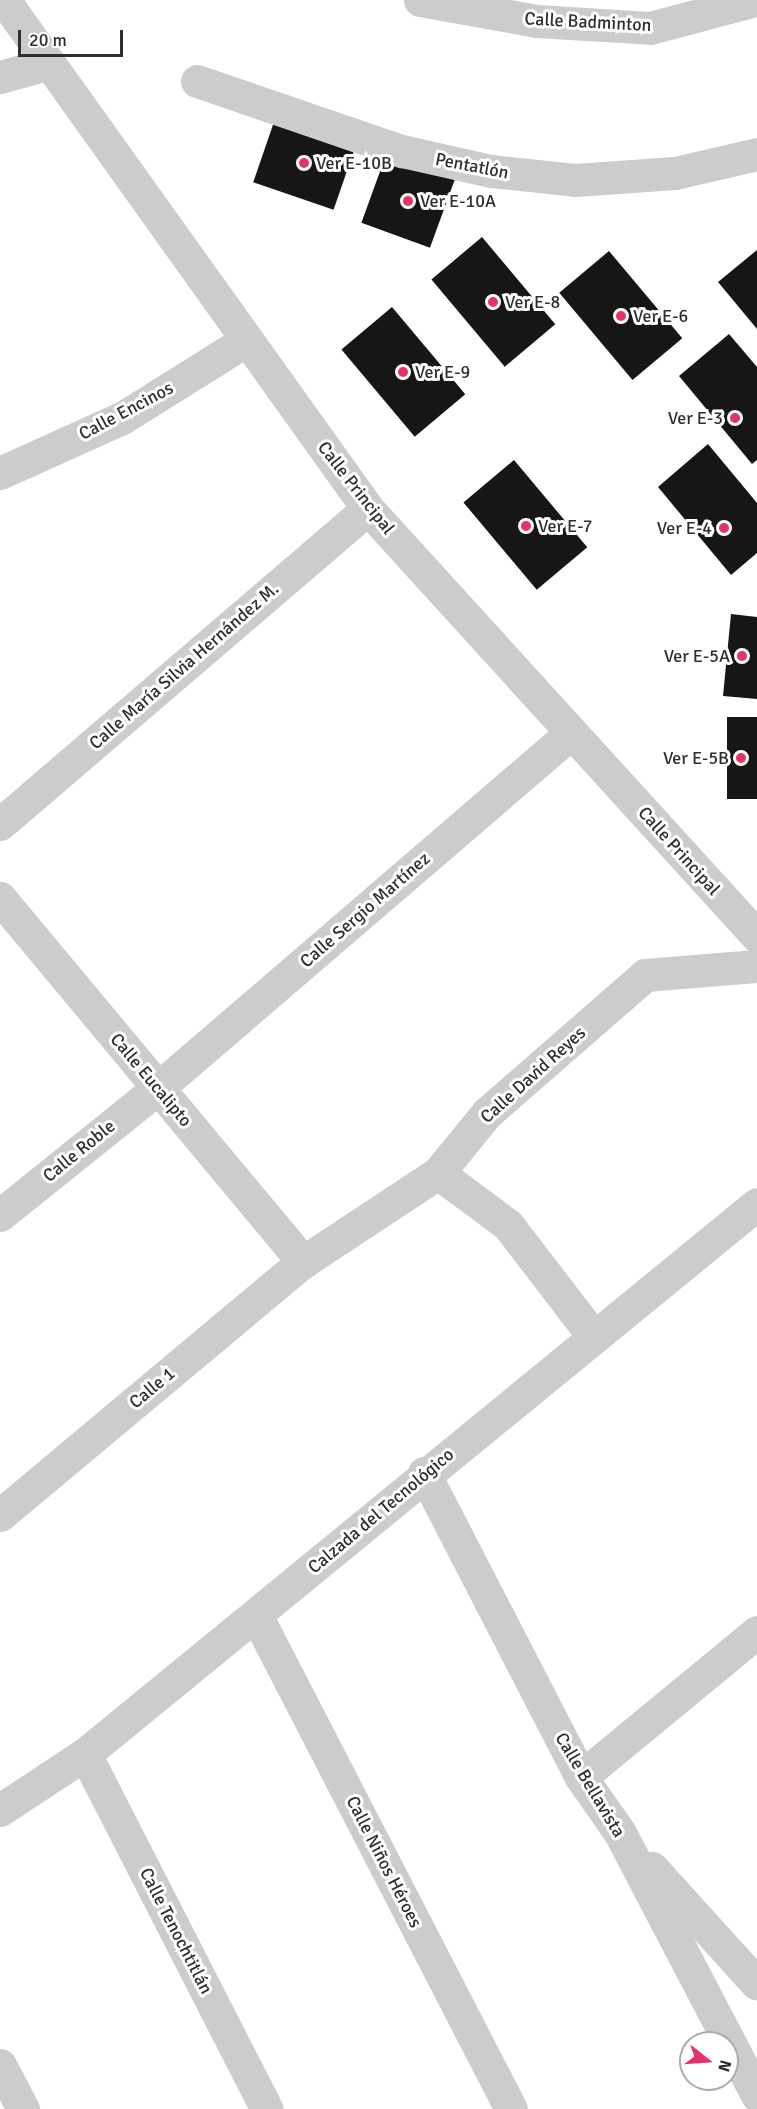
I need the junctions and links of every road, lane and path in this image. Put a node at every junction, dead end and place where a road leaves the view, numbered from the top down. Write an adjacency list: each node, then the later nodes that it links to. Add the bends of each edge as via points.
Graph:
1 (4, 0): 4 (street, Calle Principal)
2 (420, 0): 3 (street, Calle Badminton, via 537,21 650,28)
3 (755, 0)
4 (47, 64): 5 (street); 8 (street, Calle Principal)
5 (0, 77)
6 (197, 81): 7 (street, Pentatlón, via 392,148 491,171 575,180 675,173)
7 (757, 154)
8 (247, 340): 9 (street, Calle Encinos, via 122,418); 10 (street, Calle Principal)
9 (0, 473)
10 (368, 509): 11 (street, Calle Principal); 12 (street, Calle María Silvia Hernández M.)
11 (572, 733): 14 (street, Calle Principal); 16 (street, Calle Sergio Martínez)
12 (0, 824)
13 (6, 920): 16 (street, Calle Eucalipto)
14 (757, 936)
15 (757, 966): 17 (street, Calle David Reyes, via 645,975 488,1113)
16 (158, 1088): 19 (street, Calle Roble); 20 (street, Calle Eucalipto)
17 (438, 1173): 20 (street, Calle David Reyes); 21 (street, via 508,1225)
18 (757, 1204): 21 (street, Calzada del Tecnológico)
19 (0, 1215)
20 (303, 1262): 23 (street, Calle 1)
21 (594, 1337): 22 (street, Calzada del Tecnológico)
22 (424, 1473): 24 (street, Calzada del Tecnológico); 27 (street, Calle Bellavista)
23 (0, 1515)
24 (256, 1616): 26 (street, Calzada del Tecnológico); 35 (street, Calle Niños Héroes)
25 (757, 1632): 27 (street)
26 (85, 1754): 28 (street, Calzada del Tecnológico); 34 (street, Calle Tenochtitlán)
27 (582, 1778): 29 (street, Calle Bellavista)
28 (0, 1810)
29 (620, 1833): 30 (street); 32 (street, Calle Bellavista)
30 (757, 1983)
31 (0, 2065): 33 (street)
32 (757, 2095)
33 (23, 2109)
34 (267, 2109)
35 (512, 2109)

